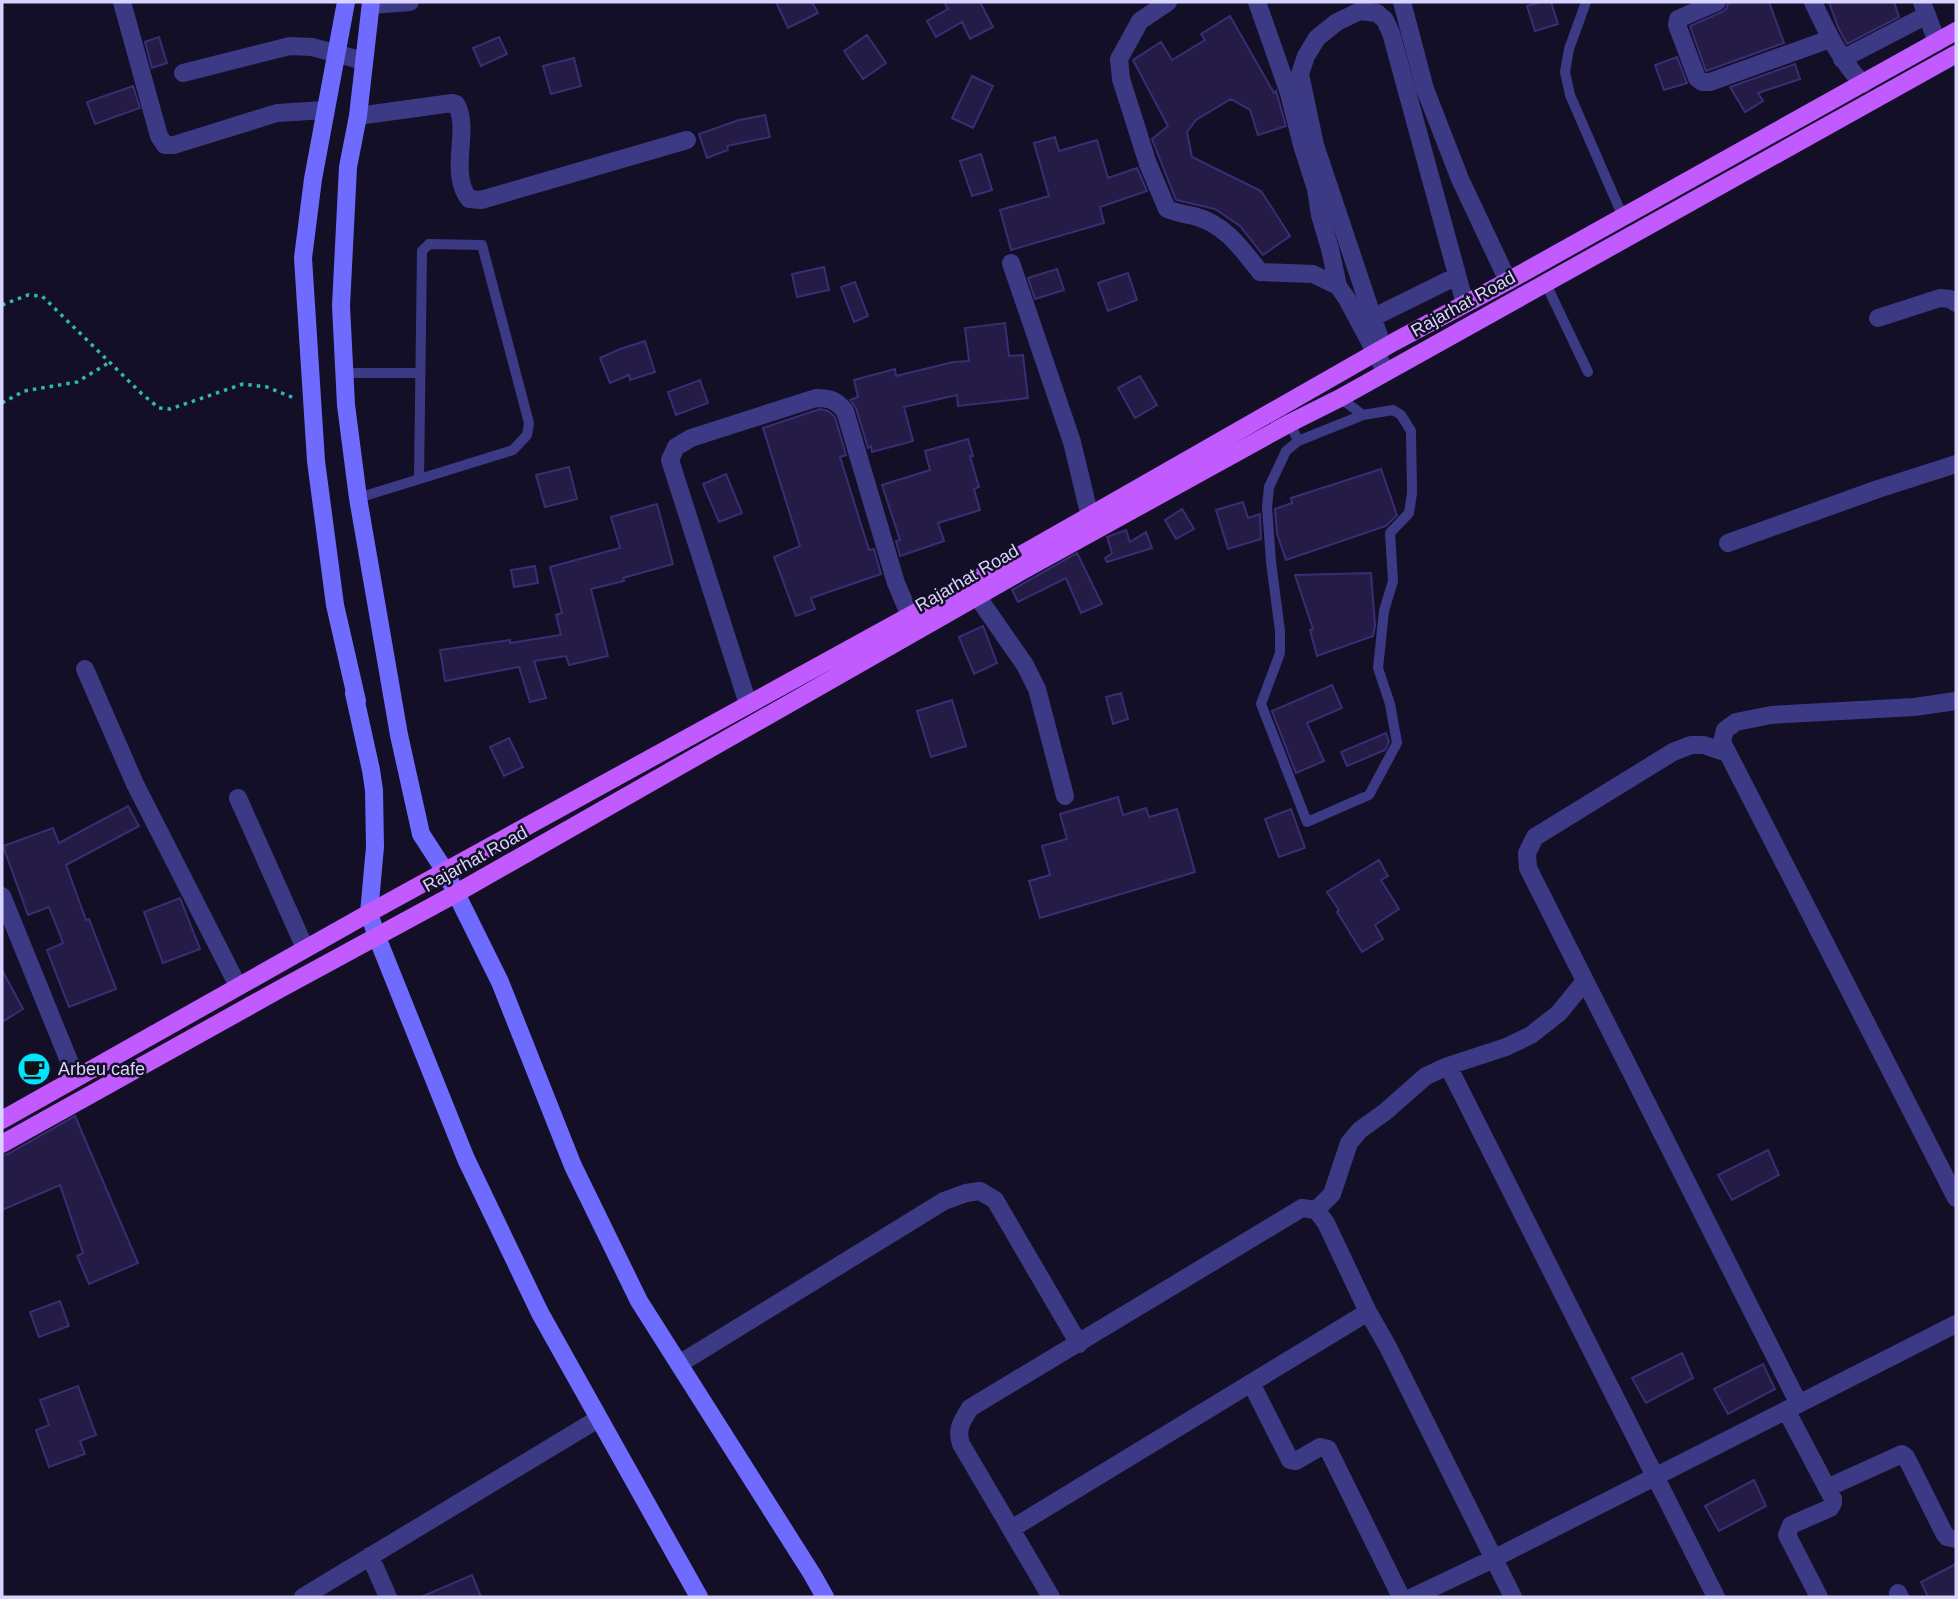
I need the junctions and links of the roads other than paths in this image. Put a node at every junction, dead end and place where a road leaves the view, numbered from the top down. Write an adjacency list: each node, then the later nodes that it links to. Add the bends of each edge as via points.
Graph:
1 (122, 2): 22 (street, via 165,145 277,113)
2 (346, 2): 15 (main road)
3 (410, 2): 10 (street)
4 (1168, 2): 30 (street, via 1140,21 1119,59 1148,164 1167,209 1194,216 1231,235 1260,272 1313,274)
5 (1257, 2): 30 (street, via 1289,93)
6 (1402, 2): 28 (street, via 1425,89 1460,179)
7 (1586, 2): 25 (lane, via 1565,72 1570,95)
8 (1717, 2): 13 (street, via 1678,19 1702,82)
9 (1814, 2): 13 (street)
10 (371, 4): 18 (main road)
11 (1924, 9): 14 (street); 17 (street)
12 (1956, 31): 14 (main road, Rajarhat Road)
13 (1830, 39): 17 (street)
14 (1937, 42): 20 (main road, Rajarhat Road)
15 (335, 54): 18 (street); 19 (street, via 290,46); 22 (main road)
16 (1956, 54): 21 (main road, Rajarhat Road)
17 (1842, 59): 20 (street)
18 (364, 61): 23 (main road)
19 (183, 74)
20 (1863, 84): 21 (main road); 25 (main road, Rajarhat Road)
21 (1871, 101): 29 (main road, Rajarhat Road)
22 (326, 110): 60 (main road, via 303,258 316,461 335,605 387,810)
23 (358, 116): 24 (street, via 456,104 461,116 462,190 469,199 481,200); 38 (main road, via 348,167 341,306)
24 (687, 141)
25 (1623, 217): 28 (main road, Rajarhat Road)
26 (1011, 263): 47 (street, via 1072,442)
27 (1457, 276): 32 (street); 33 (street); 33 (street, via 1391,33 1377,13 1360,11 1317,38 1300,74 1315,145)
28 (1508, 281): 32 (main road, Rajarhat Road)
29 (1545, 282): 36 (main road, Rajarhat Road); 37 (lane)
30 (1338, 286): 35 (street)
31 (1956, 303): 34 (street, via 1940,298)
32 (1465, 304): 35 (main road, Rajarhat Road)
33 (1372, 318): 35 (street)
34 (1878, 318)
35 (1379, 351): 36 (street); 47 (main road, Rajarhat Road)
36 (1385, 372): 40 (main road, Rajarhat Road)
37 (1588, 372)
38 (344, 373): 39 (lane); 46 (main road)
39 (420, 373): 45 (lane); 45 (lane, via 422,251 429,244 482,246 529,423 527,435 513,450)
40 (1340, 398): 41 (lane); 42 (main road, Rajarhat Road)
41 (1363, 415): 43 (lane); 43 (lane, via 1393,410 1411,431 1412,493 1409,513 1390,533 1393,581 1384,611 1378,668 1396,743 1369,795 1307,822 1261,704 1280,653 1269,487 1286,451)
42 (1290, 423): 43 (lane); 49 (main road, Rajarhat Road)
43 (1298, 442)
44 (1956, 464): 48 (street)
45 (419, 479): 46 (lane)
46 (358, 498): 57 (main road, via 399,736 421,834)
47 (1090, 517): 50 (main road, Rajarhat Road)
48 (1728, 543)
49 (977, 597): 55 (street, via 1037,689); 58 (main road, Rajarhat Road)
50 (910, 616): 53 (main road, Rajarhat Road); 53 (street, via 845,411 837,401 816,398 691,438 676,447 670,460)
51 (85, 669): 64 (street, via 135,784)
52 (1956, 701): 54 (street, via 1771,715 1736,722 1725,730 1722,742)
53 (748, 704): 57 (main road, Rajarhat Road)
54 (1727, 753): 63 (street, via 1691,745 1673,752 1535,837 1527,853 1528,868); 69 (street)
55 (1065, 796)
56 (238, 798): 62 (street)
57 (445, 871): 58 (main road); 60 (main road, Rajarhat Road)
58 (455, 894): 61 (main road, Rajarhat Road); 74 (main road, via 500,982 573,1166 639,1301)
59 (2, 896): 66 (street)
60 (369, 913): 61 (main road); 62 (main road, Rajarhat Road)
61 (377, 937): 68 (main road, Rajarhat Road); 77 (main road, via 466,1158 540,1313)
62 (306, 948): 64 (main road, Rajarhat Road)
63 (1585, 981): 65 (street, via 1559,1013 1531,1035); 76 (street)
64 (238, 986): 66 (main road, Rajarhat Road)
65 (1448, 1066): 70 (street, via 1426,1076 1360,1130 1349,1143 1332,1194); 78 (street)
66 (76, 1078): 67 (main road, Rajarhat Road)
67 (2, 1120)
68 (2, 1144)
69 (1956, 1198)
70 (1316, 1210): 71 (street); 73 (street, via 1302,1208)
71 (1368, 1312): 75 (street); 83 (street)
72 (1956, 1324): 76 (street)
73 (1079, 1344): 74 (street, via 995,1200 980,1191 944,1201); 80 (street, via 971,1408 960,1425 961,1444)
74 (679, 1364): 87 (main road)
75 (1251, 1383): 80 (street); 89 (street, via 1290,1460 1320,1447 1328,1450)
76 (1793, 1407): 78 (street); 79 (street)
77 (598, 1419): 82 (street); 86 (main road)
78 (1656, 1476): 83 (street); 92 (street)
79 (1827, 1488): 81 (street, via 1902,1454 1944,1534); 93 (street, via 1833,1499 1830,1508 1791,1525 1787,1535)
80 (1011, 1529): 88 (street)
81 (1956, 1539)
82 (370, 1556): 84 (street); 85 (street)
83 (1493, 1559): 90 (street); 91 (street)
84 (303, 1597)
85 (388, 1597)
86 (699, 1597)
87 (825, 1597)
88 (1051, 1597)
89 (1401, 1597)
90 (1413, 1597)
91 (1513, 1597)
92 (1716, 1597)
93 (1819, 1597)

